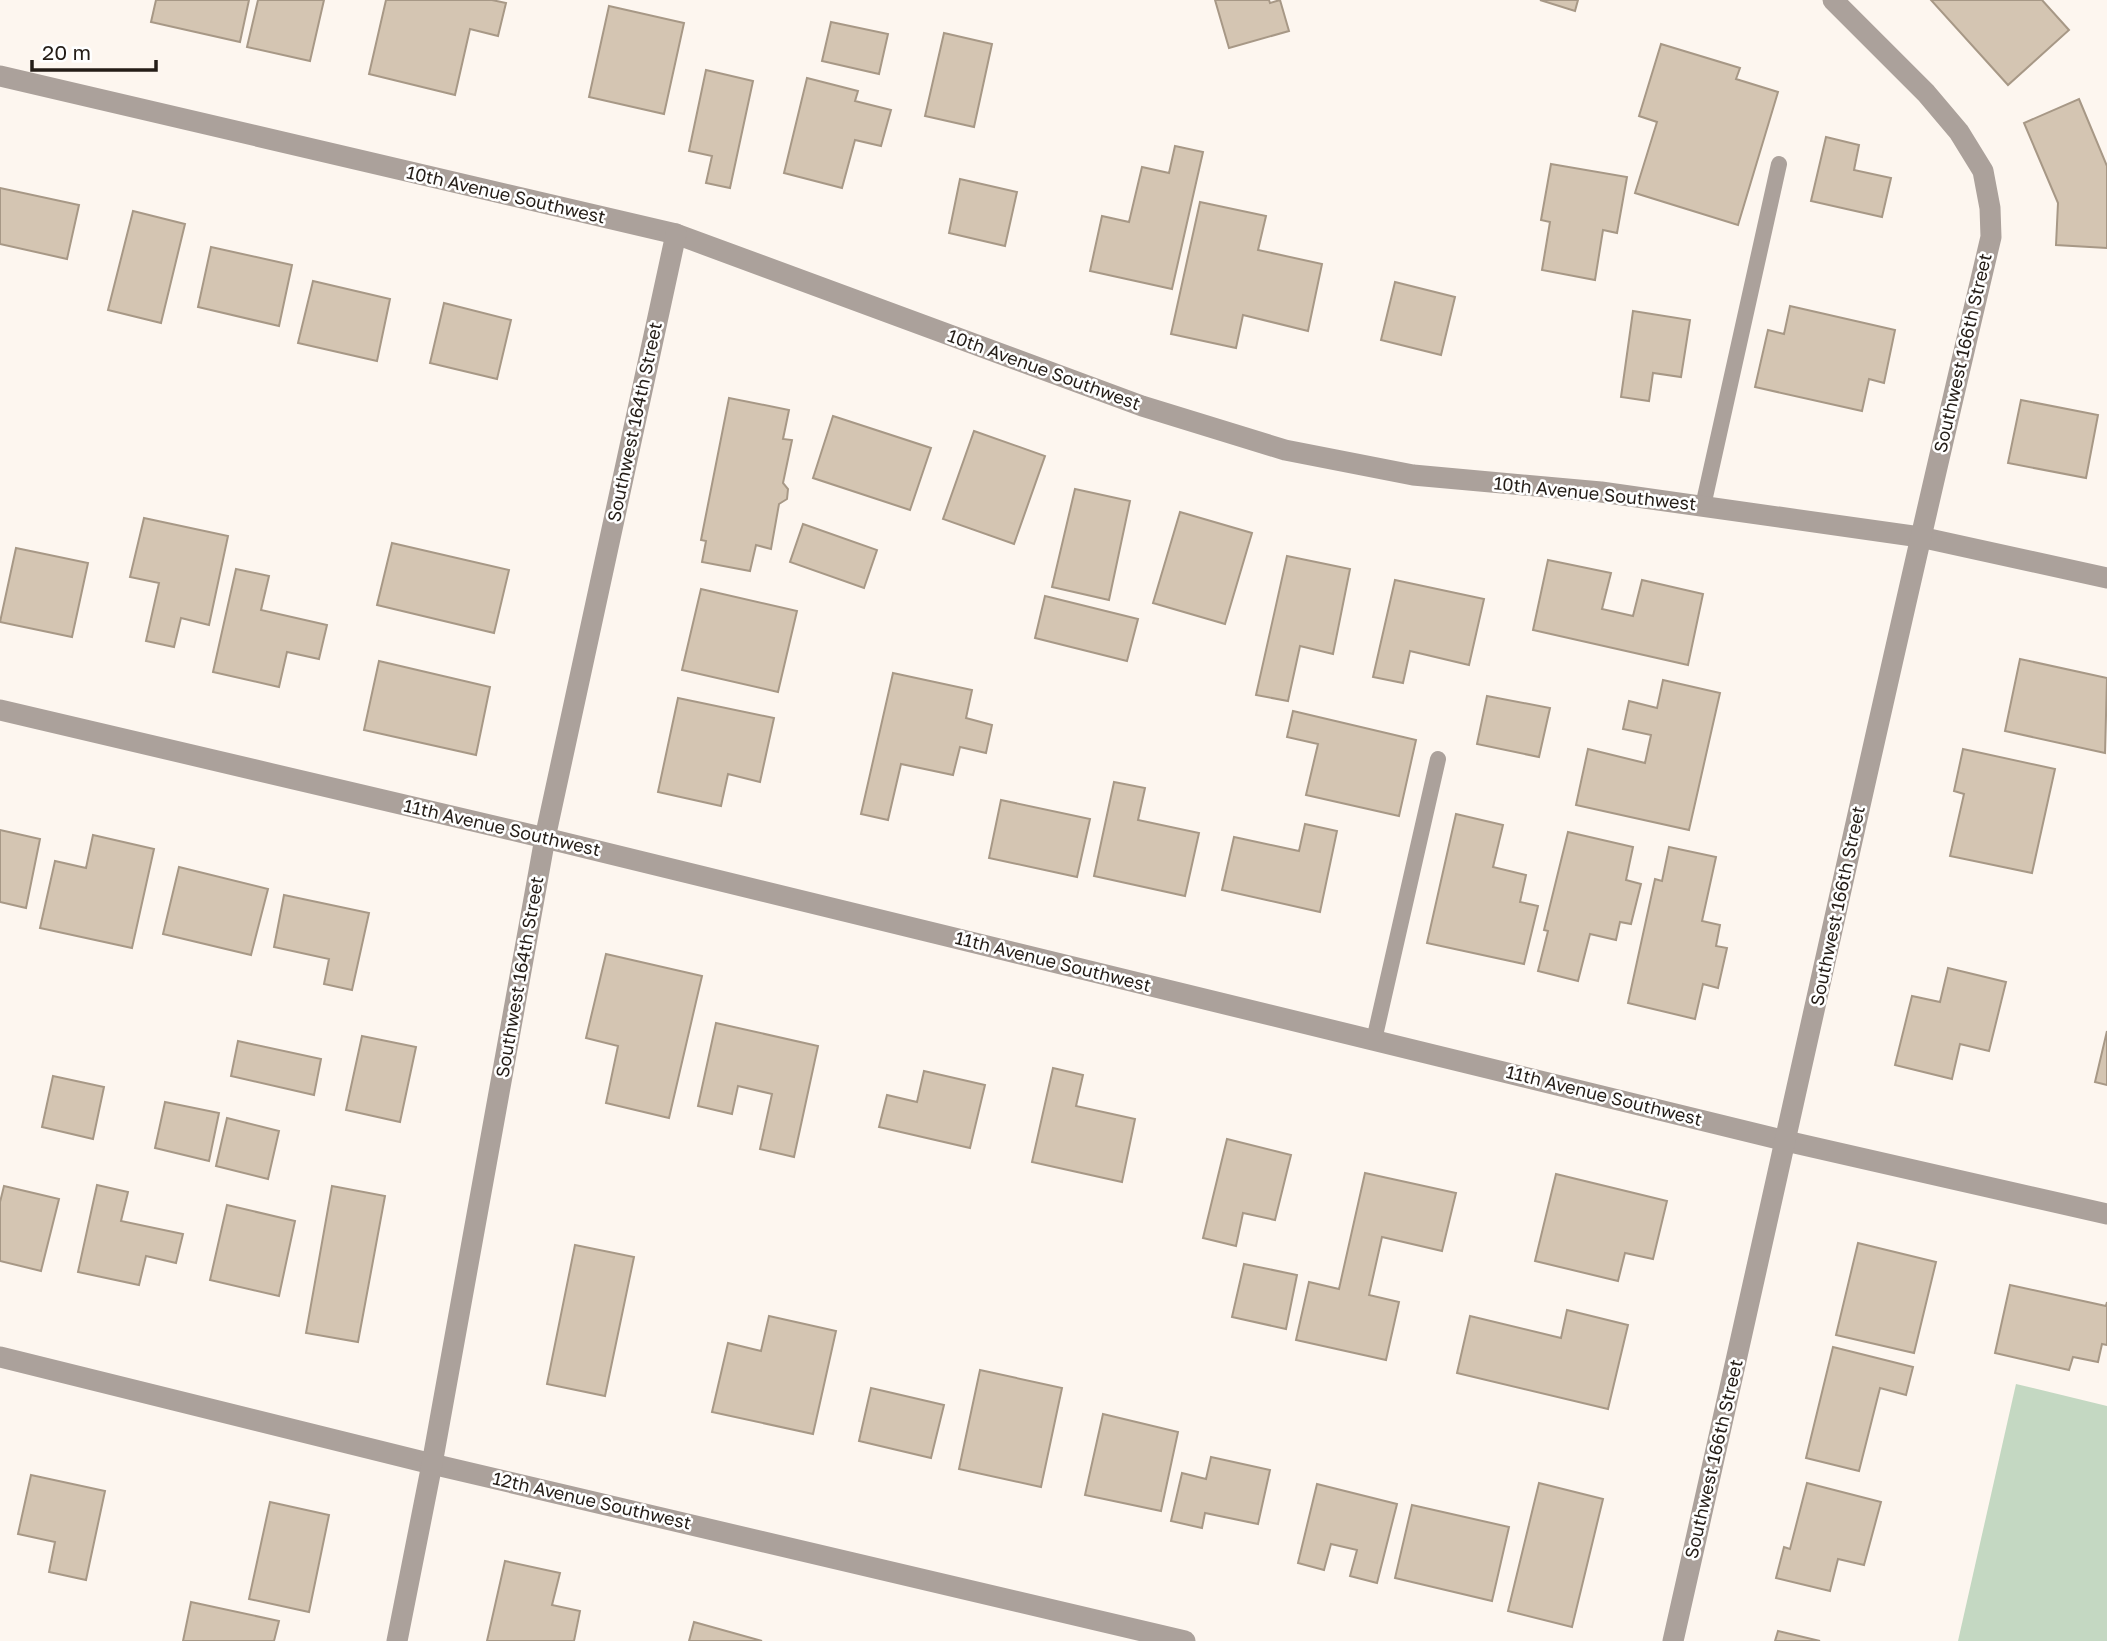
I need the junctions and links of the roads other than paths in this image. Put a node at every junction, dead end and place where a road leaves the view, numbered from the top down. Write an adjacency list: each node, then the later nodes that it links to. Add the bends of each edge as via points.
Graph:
1 (1833, 0): 6 (street, Southwest 166th Street, via 1959,132 1983,171 1990,208 1991,237)
2 (0, 76): 4 (street, 10th Avenue Southwest)
3 (1779, 164): 5 (lane)
4 (676, 234): 5 (street, 10th Avenue Southwest, via 1142,406 1285,450 1413,475); 10 (street, Southwest 164th Street)
5 (1703, 506): 6 (street, 10th Avenue Southwest)
6 (1920, 537): 7 (street, 10th Avenue Southwest); 12 (street, Southwest 166th Street)
7 (2107, 578)
8 (0, 710): 10 (street, 11th Avenue Southwest)
9 (1438, 759): 11 (lane)
10 (545, 838): 11 (street, 11th Avenue Southwest); 15 (street, Southwest 164th Street)
11 (1374, 1040): 12 (street, 11th Avenue Southwest)
12 (1786, 1141): 13 (street, 11th Avenue Southwest); 18 (street, Southwest 166th Street)
13 (2107, 1213)
14 (0, 1357): 15 (street, 12th Avenue Southwest)
15 (432, 1464): 16 (street, Southwest 164th Street); 17 (street, 12th Avenue Southwest)
16 (397, 1641)
17 (1185, 1641)
18 (1673, 1641)

